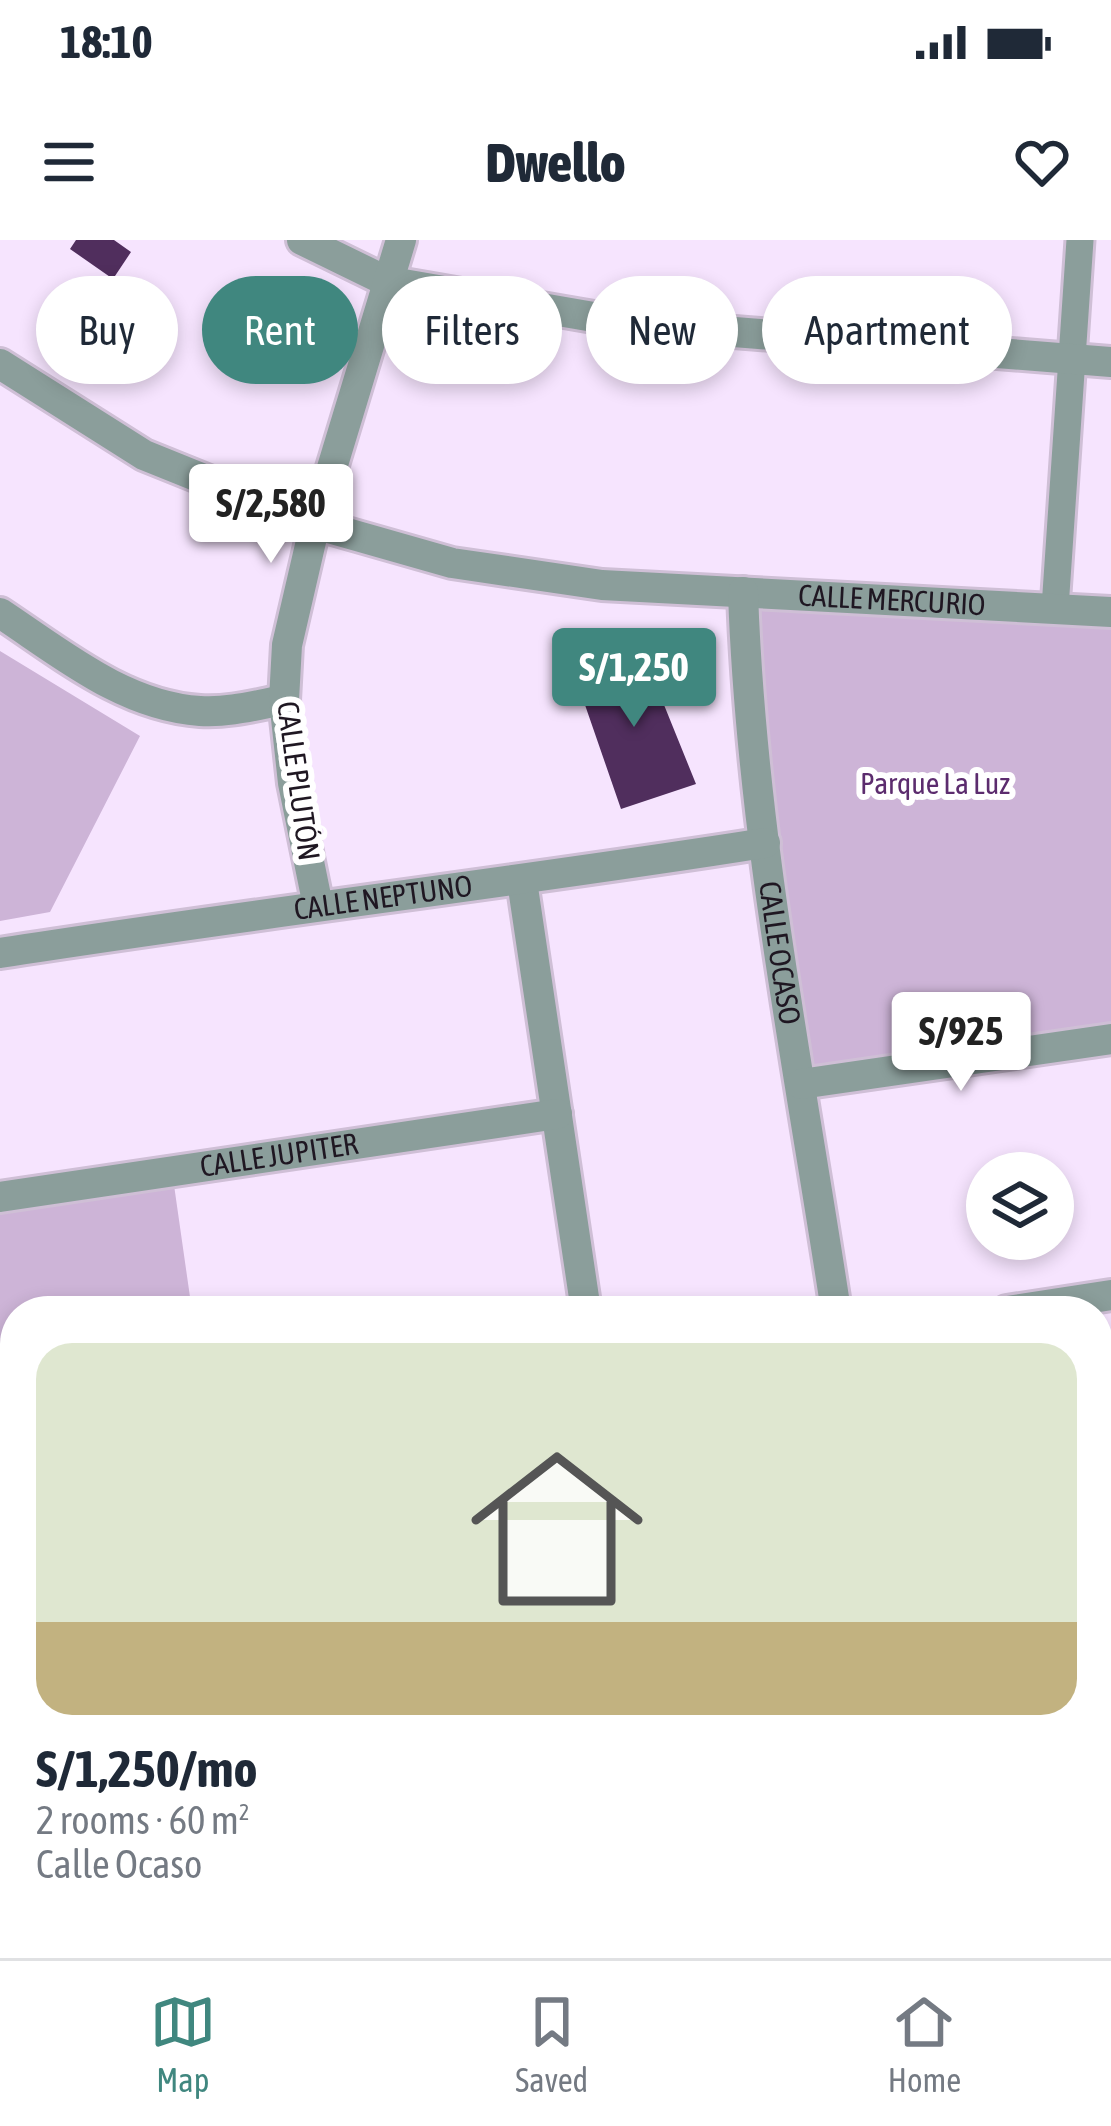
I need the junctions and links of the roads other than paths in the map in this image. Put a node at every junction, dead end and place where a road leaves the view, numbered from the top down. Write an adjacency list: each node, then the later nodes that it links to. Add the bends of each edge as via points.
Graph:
1 (302, 240): 5 (street)
2 (400, 240): 4 (street, CALLE PLUTÓN)
3 (1080, 240): 8 (street)
4 (388, 276)
5 (382, 279)
6 (382, 295): 11 (street, CALLE PLUTÓN)
7 (562, 312): 8 (street)
8 (1070, 360): 9 (street); 13 (street)
9 (1111, 362)
10 (0, 364): 11 (street, CALLE MERCURIO, via 144,455)
11 (316, 524): 12 (street, CALLE MERCURIO, via 452,562 602,585); 16 (street, CALLE PLUTÓN, via 287,645)
12 (743, 592): 13 (street, CALLE MERCURIO); 17 (street, CALLE OCASO, via 746,695)
13 (1054, 608): 14 (street, CALLE MERCURIO)
14 (1111, 612)
15 (0, 614): 16 (street, via 122,692 160,705 203,712)
16 (284, 700): 19 (street, CALLE PLUTÓN)
17 (765, 843): 18 (street, CALLE NEPTUNO); 22 (street, CALLE OCASO)
18 (522, 881): 19 (street, CALLE NEPTUNO); 23 (street)
19 (318, 906): 20 (street, CALLE NEPTUNO)
20 (0, 953)
21 (1111, 1039): 22 (street)
22 (801, 1084): 26 (street, CALLE OCASO)
23 (556, 1114): 24 (street, CALLE JUPITER); 25 (street)
24 (0, 1196)
25 (584, 1296)
26 (834, 1296)

